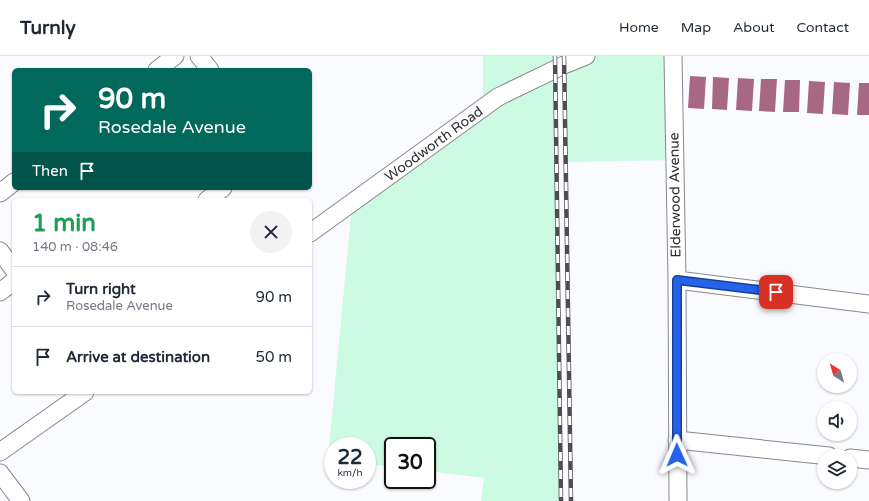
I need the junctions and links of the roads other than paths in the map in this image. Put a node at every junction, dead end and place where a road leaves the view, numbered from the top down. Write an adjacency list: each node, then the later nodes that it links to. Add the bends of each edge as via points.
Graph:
1 (175, 56): 5 (street)
2 (199, 56): 6 (street)
3 (586, 56): 11 (street, Woodworth Road, via 498,97)
4 (673, 56): 14 (street, Elderwood Avenue)
5 (160, 68)
6 (208, 68)
7 (12, 184): 9 (street)
8 (220, 190): 10 (street)
9 (0, 193)
10 (210, 198)
11 (312, 232)
12 (0, 251): 13 (street)
13 (12, 267)
14 (677, 280): 17 (street); 19 (street, Elderwood Avenue)
15 (12, 283): 16 (street)
16 (0, 292)
17 (869, 304)
18 (82, 394): 20 (street)
19 (677, 440): 21 (street); 26 (street, Elderwood Avenue)
20 (0, 452)
21 (817, 455)
22 (857, 459): 23 (street)
23 (869, 460)
24 (0, 473): 25 (street)
25 (21, 501)
26 (678, 501)

